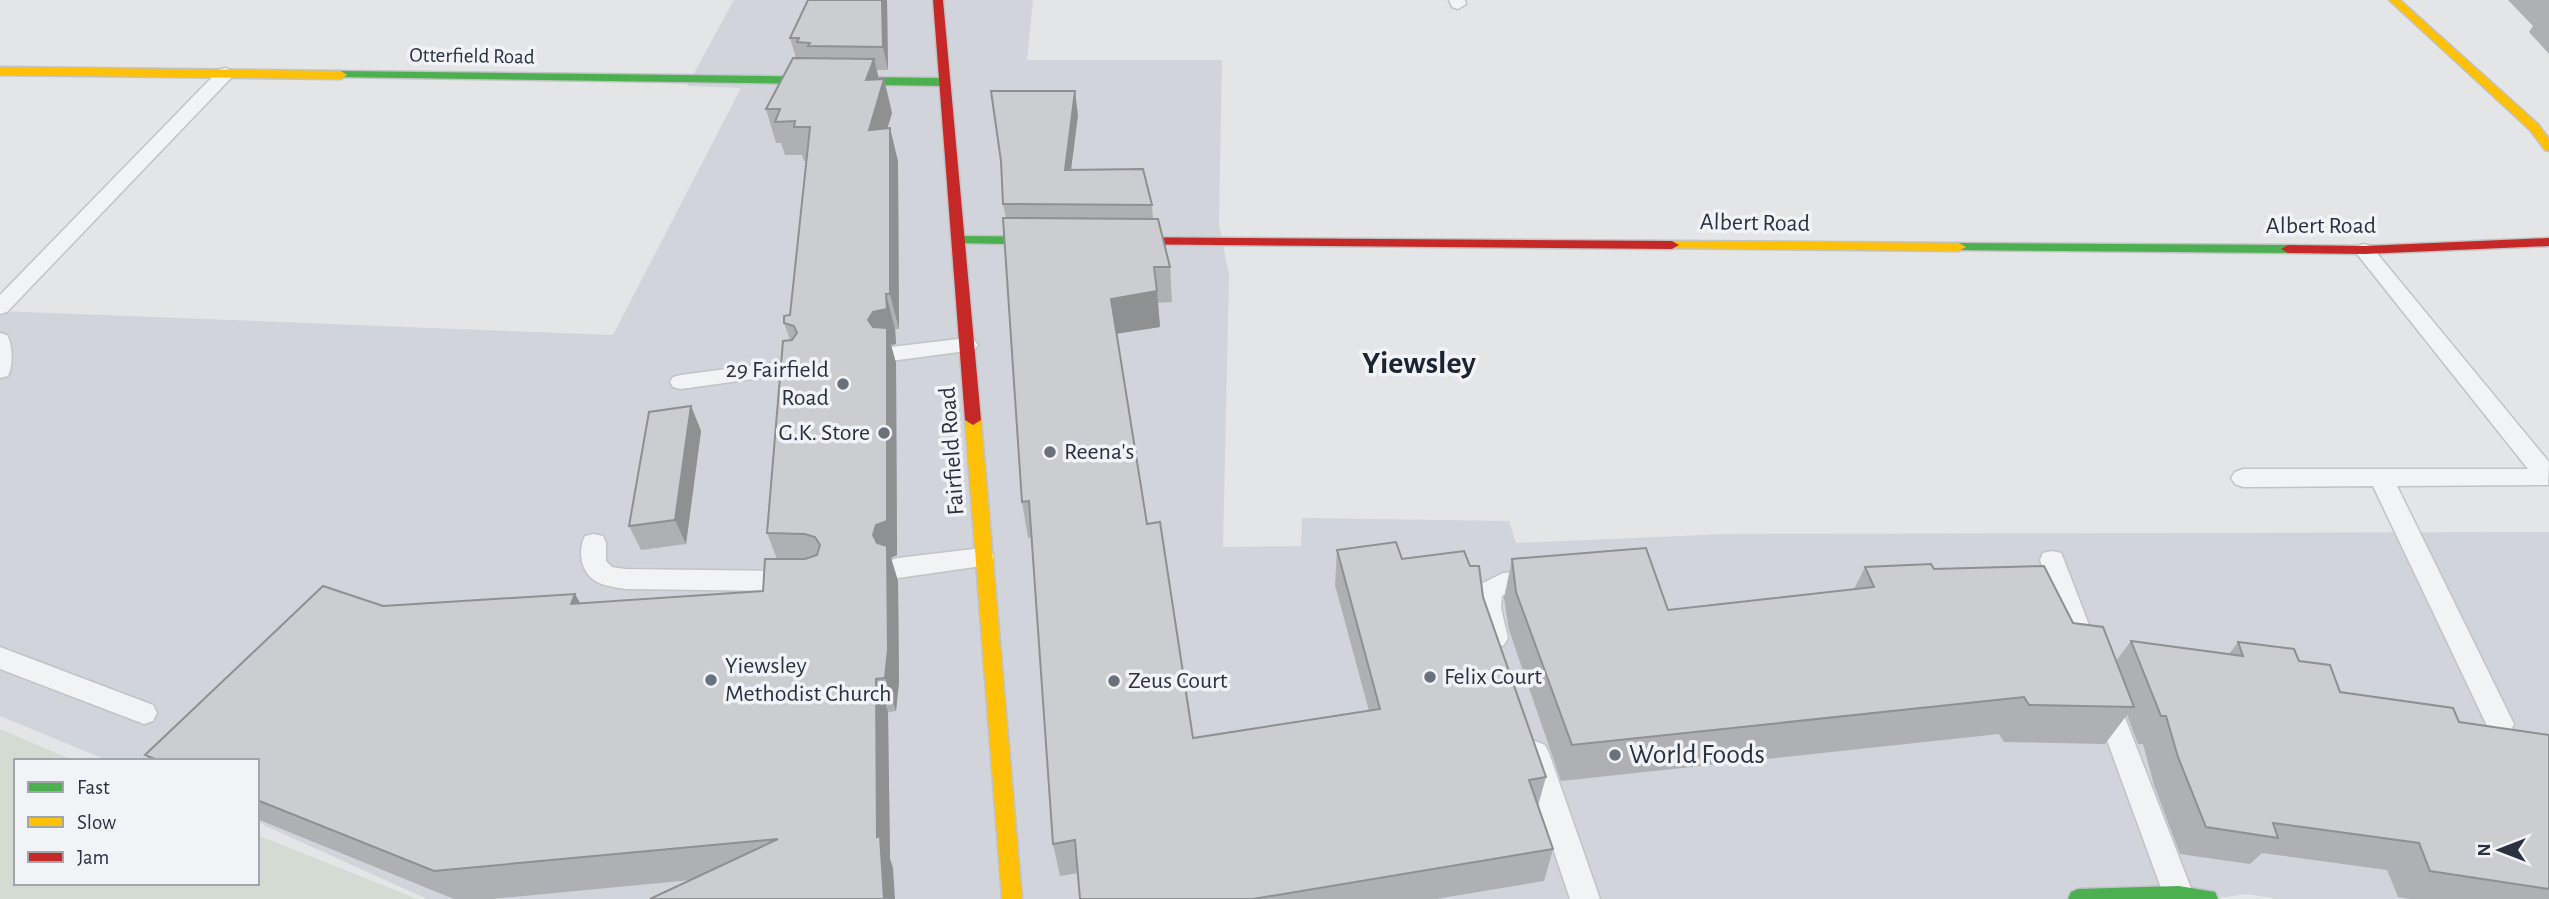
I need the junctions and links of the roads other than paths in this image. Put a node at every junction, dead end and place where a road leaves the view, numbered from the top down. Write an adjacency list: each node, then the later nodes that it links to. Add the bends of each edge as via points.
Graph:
1 (938, 0): 5 (street, Fairfield Road)
2 (2394, 0): 6 (street, via 2519,113)
3 (0, 71): 4 (street, Otterfield Road)
4 (226, 73): 5 (street, Otterfield Road); 12 (lane)
5 (944, 82): 7 (street, Fairfield Road)
6 (2549, 147)
7 (959, 240): 8 (street); 14 (street, Fairfield Road)
8 (1068, 241)
9 (1096, 241): 11 (street, Albert Road)
10 (2549, 242): 11 (street, Albert Road)
11 (2364, 250): 20 (lane, via 2548,477)
12 (0, 307)
13 (0, 340): 17 (lane)
14 (967, 345): 15 (lane); 22 (street, Fairfield Road)
15 (891, 355)
16 (795, 367): 18 (lane)
17 (0, 371)
18 (681, 382)
19 (2242, 478): 20 (lane)
20 (2381, 478): 30 (lane)
21 (594, 543): 26 (lane, via 594,564 605,575 625,579)
22 (982, 557): 24 (lane); 34 (street, Fairfield Road)
23 (2052, 560): 32 (lane)
24 (898, 568)
25 (1557, 579): 27 (lane, via 1503,583 1490,591 1489,619)
26 (818, 581)
27 (1502, 656)
28 (0, 658): 29 (lane)
29 (144, 713)
30 (2500, 724)
31 (1528, 733): 35 (lane)
32 (2179, 896): 33 (street); 37 (street)
33 (2114, 898): 36 (street)
34 (1012, 899)
35 (1585, 899)
36 (2078, 899)
37 (2208, 899)

